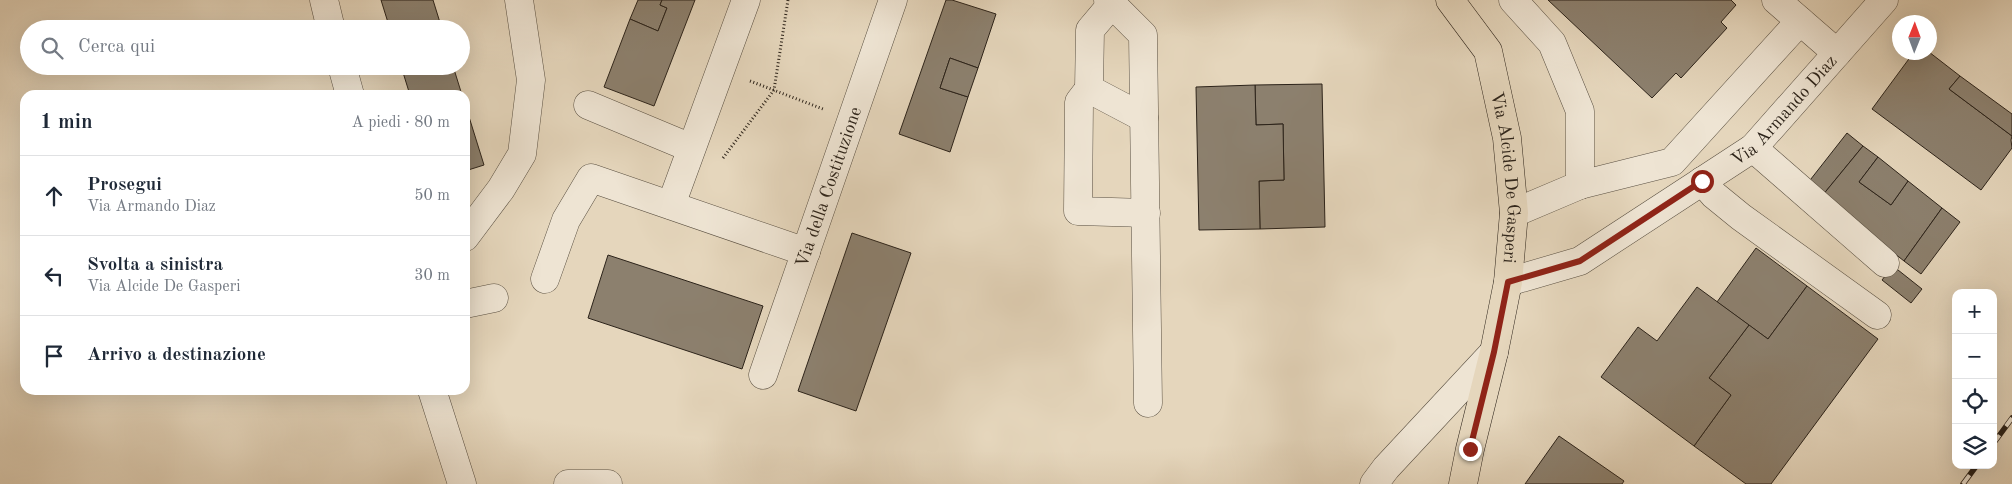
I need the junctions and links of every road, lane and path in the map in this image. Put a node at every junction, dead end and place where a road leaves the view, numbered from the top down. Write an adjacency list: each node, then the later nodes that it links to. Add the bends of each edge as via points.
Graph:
1 (324, 0): 11 (street)
2 (520, 0): 30 (street, via 531,80 522,154)
3 (746, 0): 14 (street)
4 (788, 0): 18 (path)
5 (893, 0): 21 (street, Via della Costituzione)
6 (1450, 0): 29 (main road, Via Alcide De Gasperi, via 1488,51 1507,138)
7 (1513, 0): 26 (street, via 1552,43 1580,111)
8 (1776, 0): 12 (street)
9 (1884, 0): 13 (street, Via Armando Diaz)
10 (1110, 2): 16 (street, via 1090,30); 20 (street, via 1143,35)
11 (330, 20)
12 (1800, 21): 13 (street); 26 (street, via 1672,162)
13 (1836, 53): 23 (street, Via Armando Diaz)
14 (720, 70): 18 (path); 22 (street)
15 (344, 75): 17 (street)
16 (1089, 89): 20 (street); 28 (street, via 1079,102 1078,210)
17 (349, 90)
18 (774, 90): 21 (path); 24 (path)
19 (588, 105): 22 (street)
20 (1144, 118): 28 (street)
21 (852, 119): 31 (street, Via della Costituzione)
22 (691, 148): 27 (street)
23 (1753, 148): 25 (street, Via Armando Diaz); 32 (street)
24 (721, 161)
25 (1702, 181): 34 (street, Via Armando Diaz, via 1580,261); 37 (street, via 1741,217)
26 (1580, 185): 29 (street)
27 (671, 205): 31 (street); 33 (street, via 591,178 566,220)
28 (1146, 213): 41 (street)
29 (1514, 213): 34 (main road, Via Alcide De Gasperi)
30 (470, 230)
31 (806, 252): 39 (street, Via della Costituzione)
32 (1885, 263)
33 (546, 280)
34 (1508, 282): 38 (main road, Via Alcide De Gasperi)
35 (494, 298): 36 (street)
36 (470, 303)
37 (1878, 315)
38 (1494, 352): 45 (street); 46 (main road, Via Alcide De Gasperi)
39 (763, 375)
40 (434, 395): 42 (street)
41 (1148, 403)
42 (462, 484)
43 (568, 484): 44 (street)
44 (608, 484)
45 (1374, 484)
46 (1464, 484)

